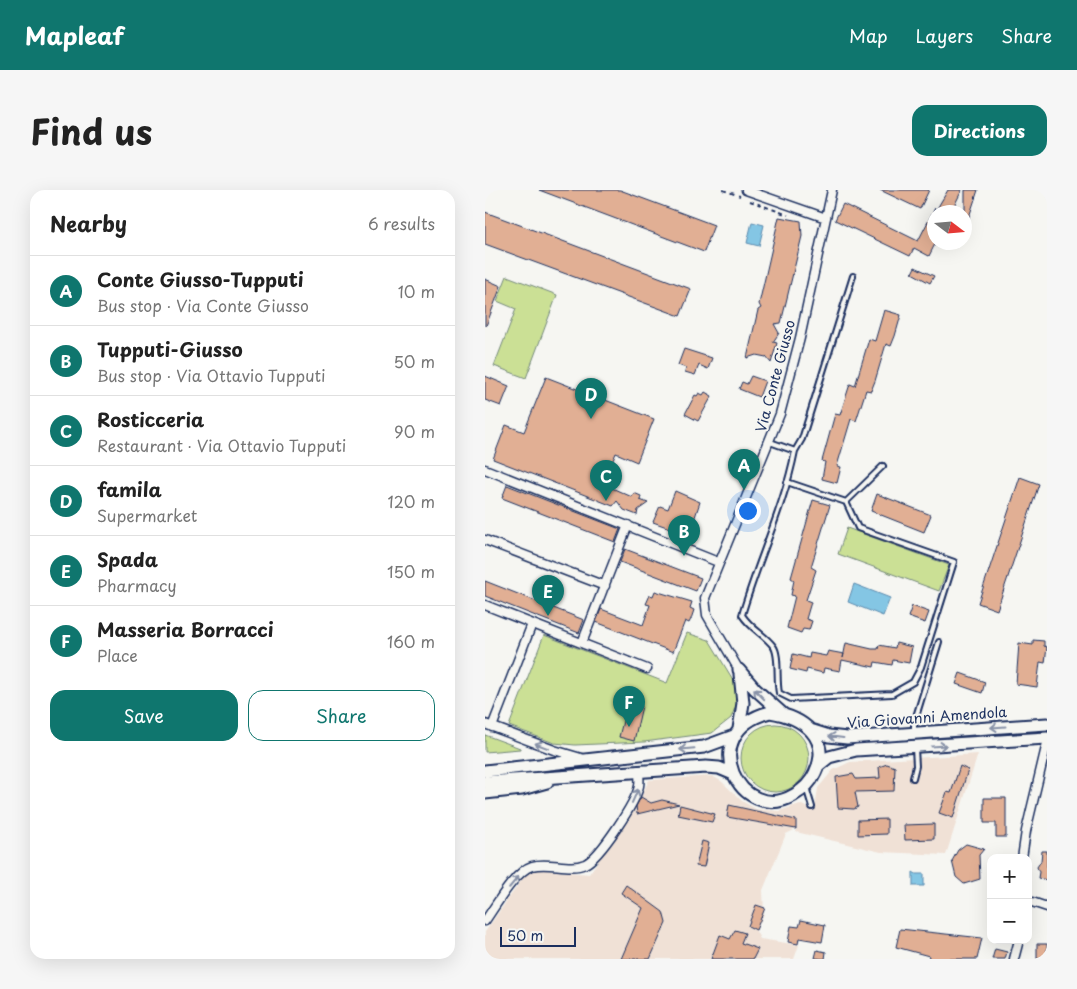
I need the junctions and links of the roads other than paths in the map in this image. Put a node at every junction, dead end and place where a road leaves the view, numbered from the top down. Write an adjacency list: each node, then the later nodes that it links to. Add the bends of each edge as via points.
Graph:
1 (746, 190): 3 (street)
2 (832, 190): 3 (street, Via Conte Giusso)
3 (825, 218): 5 (street, Via Conte Giusso, via 800,338)
4 (853, 276): 6 (lane, via 803,439)
5 (770, 442): 6 (lane); 13 (street, Via Conte Giusso)
6 (795, 451): 9 (lane)
7 (883, 466): 10 (lane)
8 (485, 469): 11 (street)
9 (787, 482): 10 (lane); 10 (lane, via 742,615 750,627 774,647 779,693 791,700 892,694 913,682 921,667 954,562 858,528)
10 (846, 502)
11 (628, 526): 13 (street); 14 (street)
12 (485, 540): 14 (street)
13 (718, 562): 20 (street, Via Conte Giusso, via 705,598 707,615)
14 (605, 586): 18 (street)
15 (485, 605): 16 (street)
16 (532, 624): 18 (street); 23 (street)
17 (939, 642): 26 (lane, via 914,723)
18 (582, 643): 19 (street)
19 (647, 669)
20 (739, 670): 21 (main road, Via Giovanni Amendola, one-way to 20); 25 (main road, via 743,703)
21 (784, 714): 24 (main road, Via Giovanni Amendola); 25 (main road, via 770,712 758,715)
22 (1047, 724): 26 (main road, Via Giovanni Amendola, one-way to 26)
23 (489, 726): 30 (street, one-way to 23)
24 (809, 729): 26 (main road, Via Giovanni Amendola, one-way to 24, via 847,738); 31 (main road, via 817,738 821,751)
25 (737, 733): 30 (main road, one-way to 30, via 704,747); 34 (main road, via 730,748)
26 (914, 733): 29 (lane)
27 (1047, 738): 29 (main road, Via Giovanni Amendola, one-way to 27)
28 (1047, 743): 41 (street)
29 (915, 748): 31 (main road, Via Giovanni Amendola, via 856,750 829,758); 36 (lane)
30 (588, 760): 33 (main road)
31 (819, 765): 38 (main road)
32 (639, 770): 34 (main road, via 719,768); 35 (main road); 44 (street, one-way to 32, via 516,878 531,866 586,864 631,804 639,786)
33 (485, 771)
34 (731, 773): 38 (main road, via 751,795 770,802 790,798)
35 (572, 775): 37 (main road); 39 (main road, via 522,789)
36 (913, 778)
37 (485, 782)
38 (806, 786): 40 (lane)
39 (485, 792)
40 (811, 807)
41 (1022, 854)
42 (1032, 902): 43 (street)
43 (1047, 906)
44 (485, 921)
45 (1018, 944): 46 (street)
46 (1014, 959)

